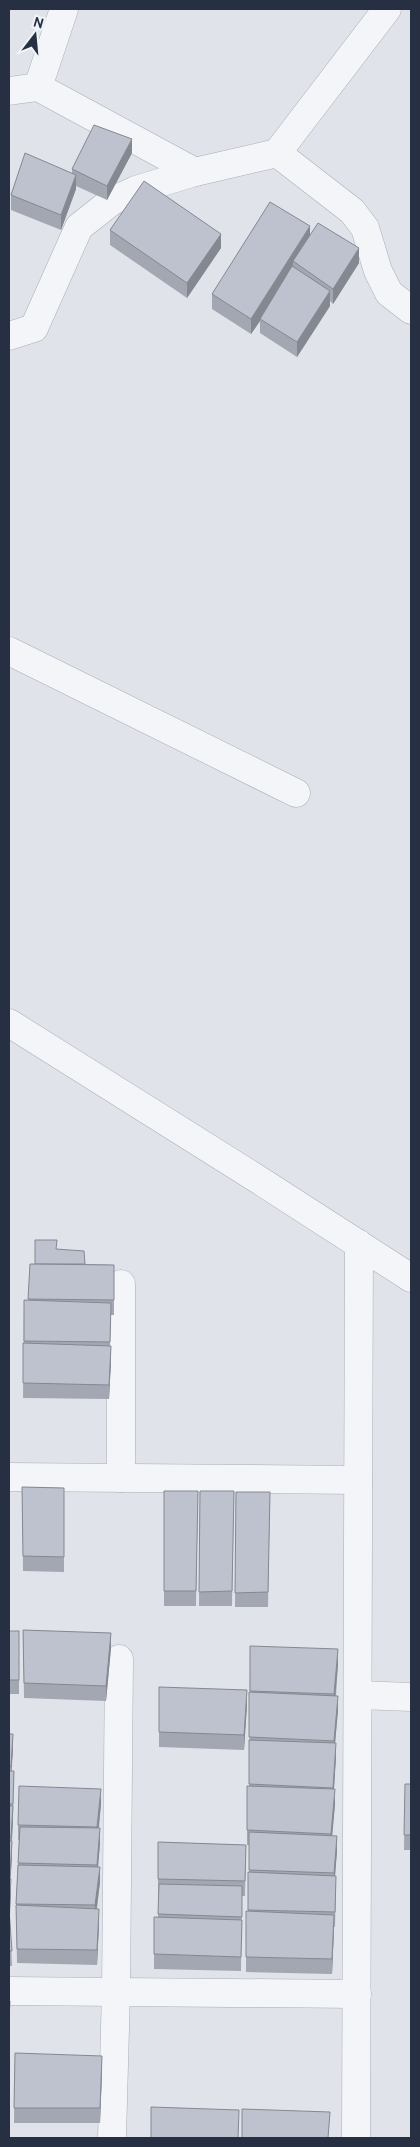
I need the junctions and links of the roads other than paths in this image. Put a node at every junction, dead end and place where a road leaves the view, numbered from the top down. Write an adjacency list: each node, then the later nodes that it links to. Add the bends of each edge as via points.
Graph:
1 (64, 9): 3 (street)
2 (387, 9): 5 (street)
3 (38, 87): 4 (street); 6 (street)
4 (9, 91)
5 (277, 152): 6 (street); 7 (street, via 352,212 365,228 378,271 389,293)
6 (195, 172): 8 (street, via 120,197 80,227 34,328)
7 (411, 310)
8 (9, 336)
9 (9, 651): 10 (street)
10 (296, 793)
11 (9, 1023): 12 (street)
12 (359, 1244): 13 (street); 17 (street)
13 (411, 1278)
14 (121, 1284): 16 (street)
15 (9, 1477): 16 (street)
16 (121, 1478): 17 (street)
17 (358, 1480): 19 (street)
18 (119, 1659): 22 (street)
19 (358, 1695): 20 (street); 23 (street)
20 (411, 1697)
21 (9, 1991): 22 (street)
22 (116, 1992): 23 (street); 24 (street)
23 (357, 1994): 25 (street)
24 (112, 2138)
25 (356, 2138)

